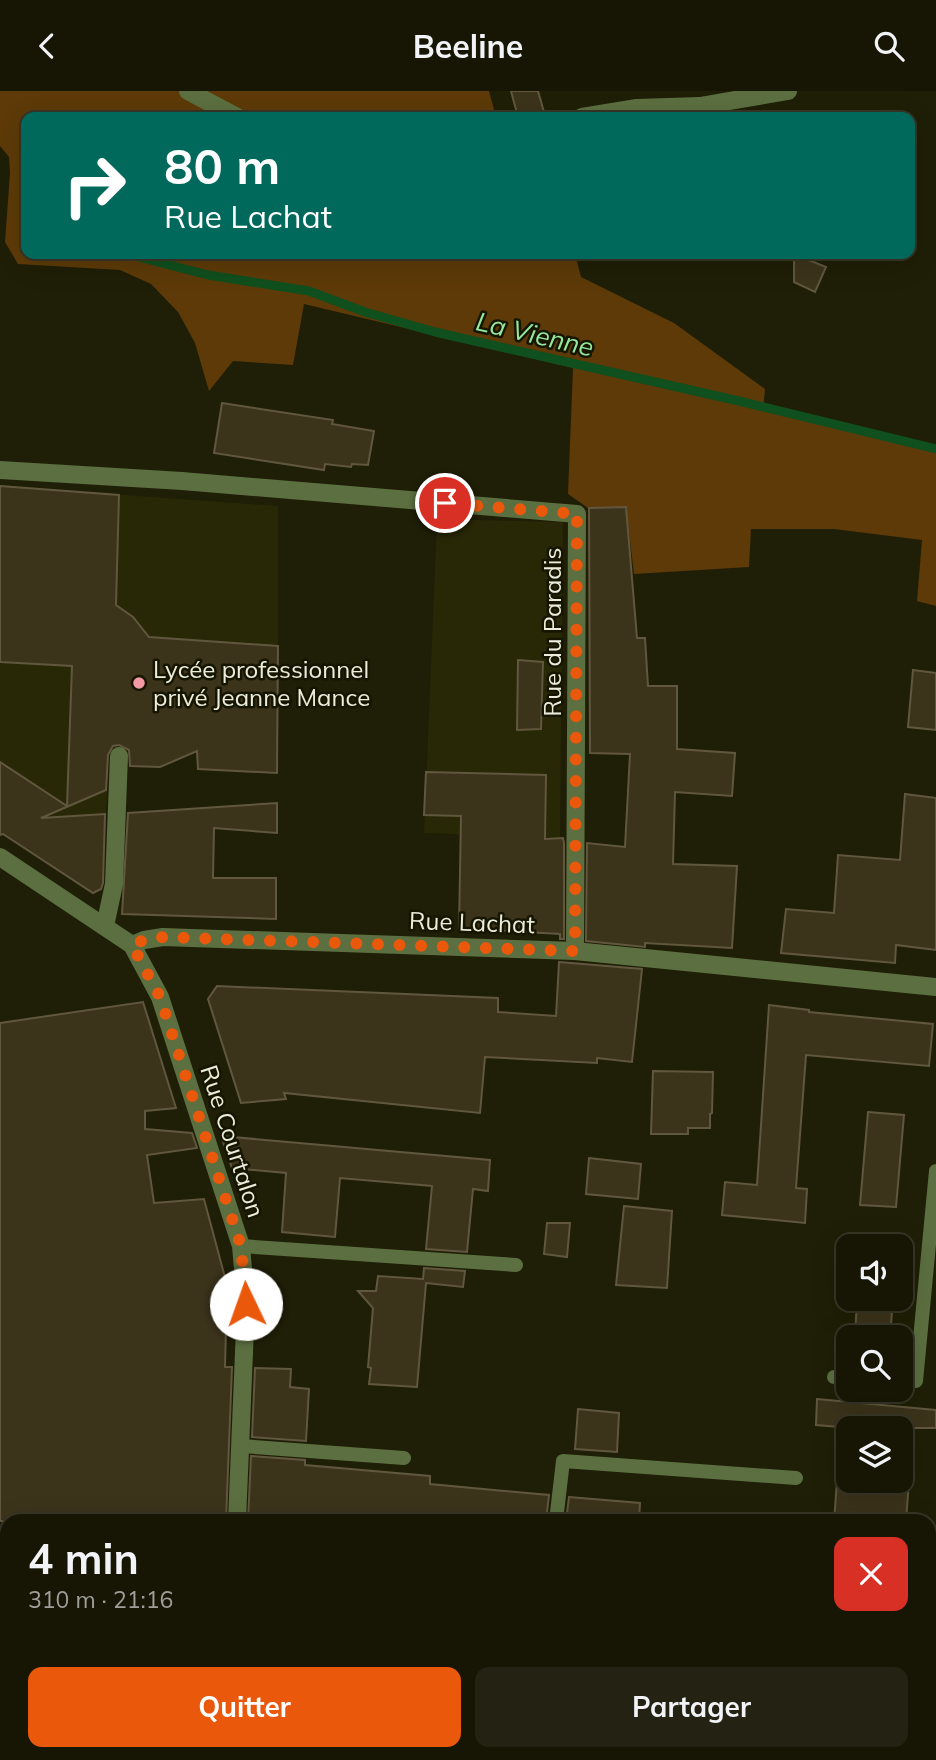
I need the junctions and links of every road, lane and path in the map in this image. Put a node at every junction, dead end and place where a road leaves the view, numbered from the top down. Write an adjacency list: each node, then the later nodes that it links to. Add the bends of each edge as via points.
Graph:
1 (188, 91): 3 (street)
2 (788, 91): 4 (street, via 700,106)
3 (228, 112)
4 (613, 112)
5 (0, 470): 10 (street, Rue du Paradis, via 577,514)
6 (119, 756): 8 (street, via 114,884)
7 (0, 857): 8 (street, Rue Courtalon)
8 (104, 926): 9 (street, Rue Courtalon)
9 (132, 945): 10 (street, Rue Lachat, via 163,937); 13 (street, Rue Courtalon, via 160,997)
10 (575, 951): 11 (street, Rue Lachat)
11 (936, 987)
12 (936, 1171): 15 (lane)
13 (241, 1246): 14 (lane); 16 (street, Rue Courtalon, via 246,1304)
14 (516, 1265)
15 (913, 1381)
16 (241, 1446): 17 (lane); 19 (street, Rue Courtalon)
17 (404, 1458)
18 (796, 1478): 20 (lane, via 564,1461)
19 (237, 1514)
20 (557, 1514)

